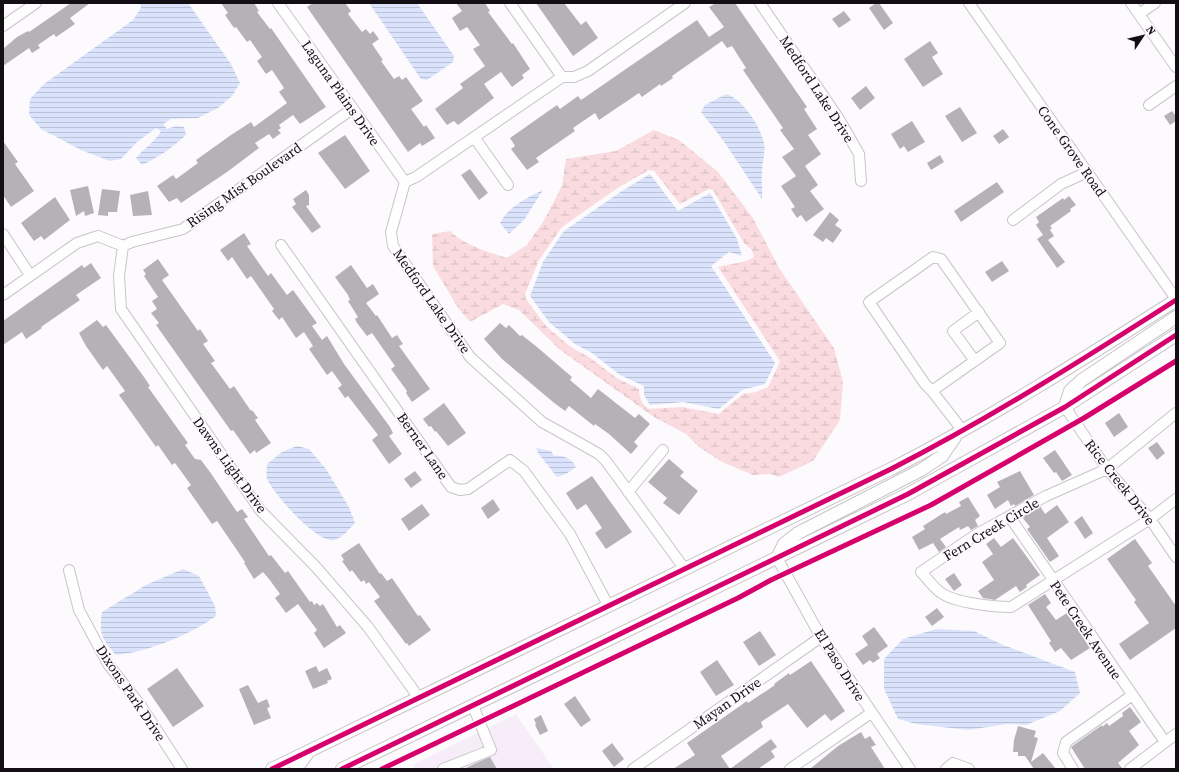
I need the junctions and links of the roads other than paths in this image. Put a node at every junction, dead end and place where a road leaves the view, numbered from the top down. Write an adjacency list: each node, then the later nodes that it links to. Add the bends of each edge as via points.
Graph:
1 (36, 3): 10 (street)
2 (278, 3): 15 (street, Laguna Plains Drive)
3 (510, 3): 12 (street)
4 (685, 3): 12 (street, via 588,71 574,77)
5 (760, 3): 18 (street, Medford Lake Drive, via 839,119 859,154)
6 (969, 3): 17 (street, Cone Grove Road)
7 (1131, 3): 9 (street)
8 (1155, 3): 9 (street)
9 (1139, 14): 11 (street)
10 (3, 26)
11 (1176, 67)
12 (562, 77): 16 (street)
13 (1176, 86): 14 (street)
14 (1149, 105)
15 (352, 109): 19 (street, Laguna Plains Drive); 24 (street, Rising Mist Boulevard, via 183,229)
16 (474, 137): 19 (street); 20 (street)
17 (1087, 172): 21 (street, via 1060,184); 27 (street, Cone Grove Road)
18 (861, 180)
19 (405, 182): 38 (street, Medford Lake Drive, via 391,232 393,246 464,349 486,373 542,422 606,460)
20 (508, 185)
21 (1013, 220)
22 (3, 234): 25 (street)
23 (281, 245): 47 (street, Berner Lane, via 451,487 468,489 510,460 524,471 570,534)
24 (123, 246): 25 (street, via 98,236 76,243); 50 (street, Dawns Light Drive, via 119,276 121,309 260,510 316,567 368,627)
25 (30, 275): 26 (street)
26 (3, 295)
27 (1176, 300): 35 (main road, via 1050,381)
28 (979, 312): 31 (street, via 1000,343); 31 (street, via 953,331); 32 (street, via 941,259 933,257 869,302)
29 (1176, 317): 33 (main road, via 1082,380 1070,391)
30 (1176, 335): 33 (main road)
31 (975, 361): 32 (street)
32 (932, 391): 35 (street)
33 (1065, 407): 37 (street, Rice Creek Drive); 43 (main road, via 908,494)
34 (1176, 413): 37 (street, Fern Creek Circle)
35 (960, 433): 43 (main road, via 942,456 921,470 798,533 784,544); 44 (main road, via 886,472)
36 (663, 450): 38 (street)
37 (1108, 469): 40 (street, Fern Creek Circle, via 1046,496); 41 (street, Rice Creek Drive)
38 (628, 492): 44 (street, Medford Lake Drive)
39 (1176, 499): 41 (street, Fern Creek Circle)
40 (1010, 517): 46 (street, Pete Creek Avenue); 46 (street, Fern Creek Circle, via 977,534 921,572 942,594 997,607 1011,607)
41 (1150, 519): 42 (street, Rice Creek Drive); 46 (street, Fern Creek Circle)
42 (1176, 557)
43 (777, 558): 48 (street, El Paso Drive); 51 (main road)
44 (684, 568): 47 (main road)
45 (69, 570): 56 (street, Dixons Park Drive, via 79,610 108,664 141,706)
46 (1052, 580): 49 (street, Pete Creek Avenue)
47 (608, 605): 50 (main road)
48 (821, 637): 52 (street, El Paso Drive); 61 (street, Mayan Drive)
49 (1131, 696): 54 (street, Pete Creek Avenue); 66 (street, via 1066,742 1063,753)
50 (419, 698): 55 (main road)
51 (473, 706): 59 (main road); 60 (street, via 492,750)
52 (871, 713): 62 (street); 63 (street, El Paso Drive)
53 (1176, 734): 54 (street)
54 (1165, 742): 67 (street)
55 (309, 751): 57 (main road); 58 (main road)
56 (182, 769)
57 (272, 769)
58 (296, 769)
59 (342, 769)
60 (442, 769)
61 (633, 769)
62 (790, 769)
63 (910, 769)
64 (946, 769): 65 (street, via 953,764)
65 (969, 769)
66 (1073, 769)
67 (1130, 769)

